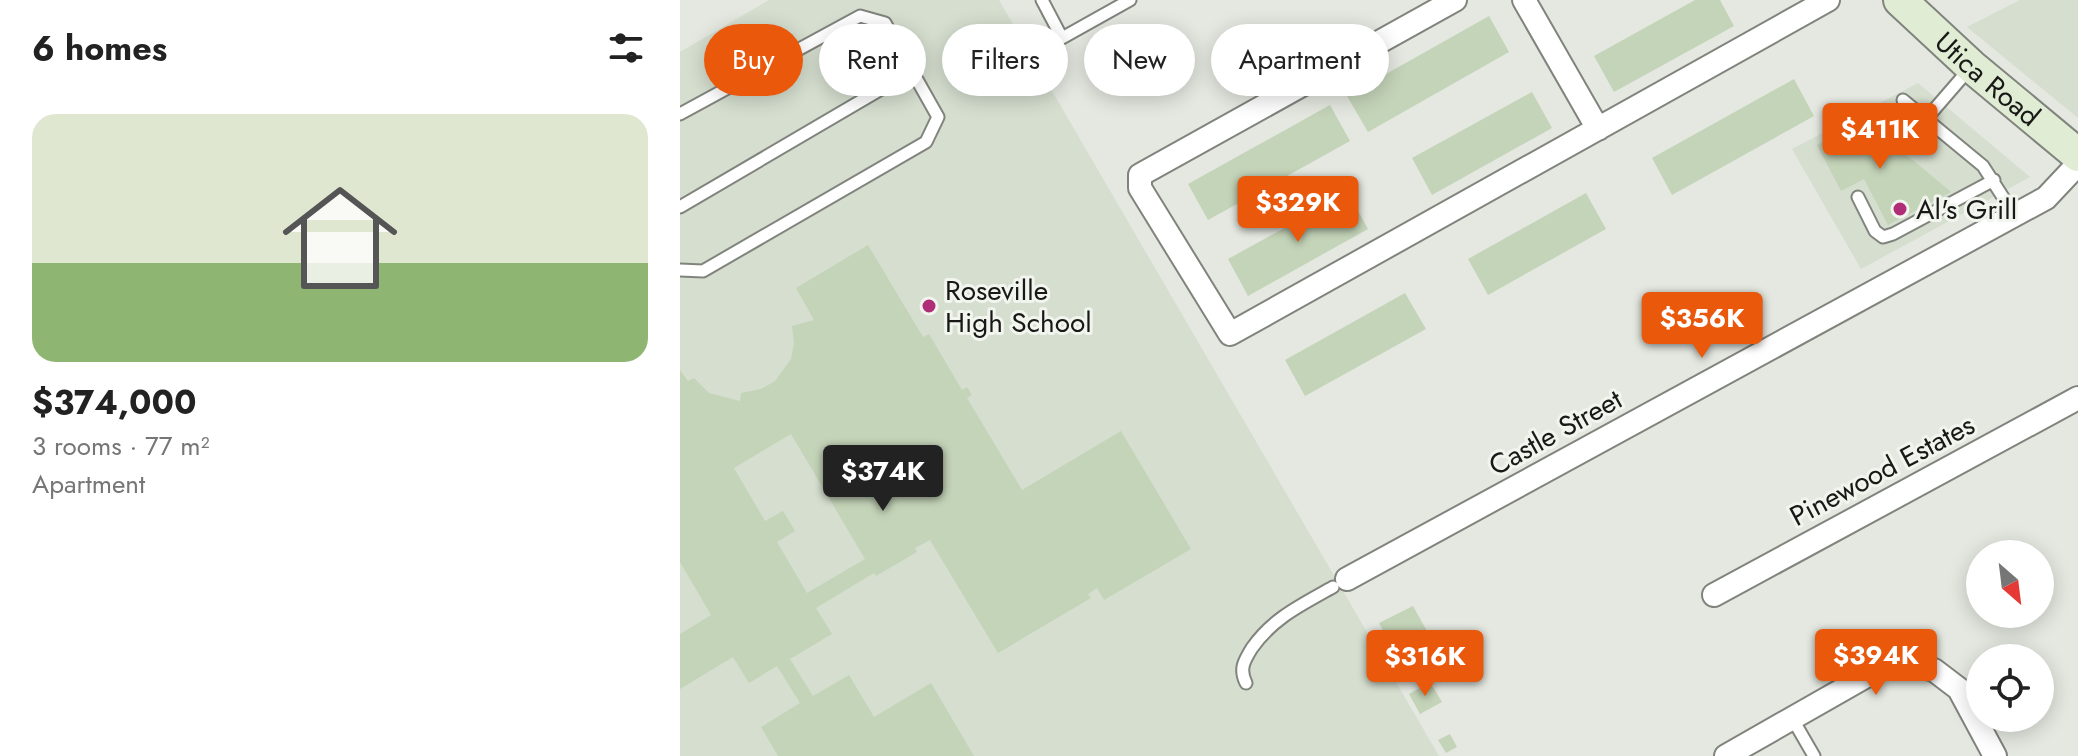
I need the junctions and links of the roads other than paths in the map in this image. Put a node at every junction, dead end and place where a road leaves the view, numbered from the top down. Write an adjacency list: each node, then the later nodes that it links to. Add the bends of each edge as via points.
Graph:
1 (1042, 0): 2 (lane, via 1062,38)
2 (1130, 0)
3 (1455, 0): 16 (street, via 1140,175 1140,188 1230,334)
4 (1524, 0): 16 (street)
5 (1828, 0): 16 (street)
6 (1907, 1): 10 (main road, Utica Road)
7 (845, 24): 8 (lane, via 860,16)
8 (886, 24)
9 (819, 38): 14 (lane)
10 (1971, 66): 15 (lane); 17 (main road, Utica Road)
11 (869, 96): 21 (lane)
12 (926, 96): 23 (lane, via 938,117 926,142 703,271)
13 (1903, 100): 15 (lane)
14 (680, 114)
15 (1926, 119): 19 (lane)
16 (1598, 129)
17 (2078, 155)
18 (2078, 164): 22 (street, Castle Street, via 2046,198)
19 (1994, 180): 20 (lane, via 1883,237); 22 (lane)
20 (1858, 197)
21 (680, 207)
22 (2015, 216): 25 (street, Castle Street)
23 (680, 270)
24 (2078, 398): 26 (street, Pinewood Estates)
25 (1340, 583): 27 (lane, via 1265,630 1243,664)
26 (1714, 595)
27 (1246, 683)
28 (1792, 718): 29 (street); 30 (lane); 31 (street, via 1870,674 1906,663 1934,670 1959,689)
29 (1736, 754)
30 (1814, 756)
31 (1995, 756)

